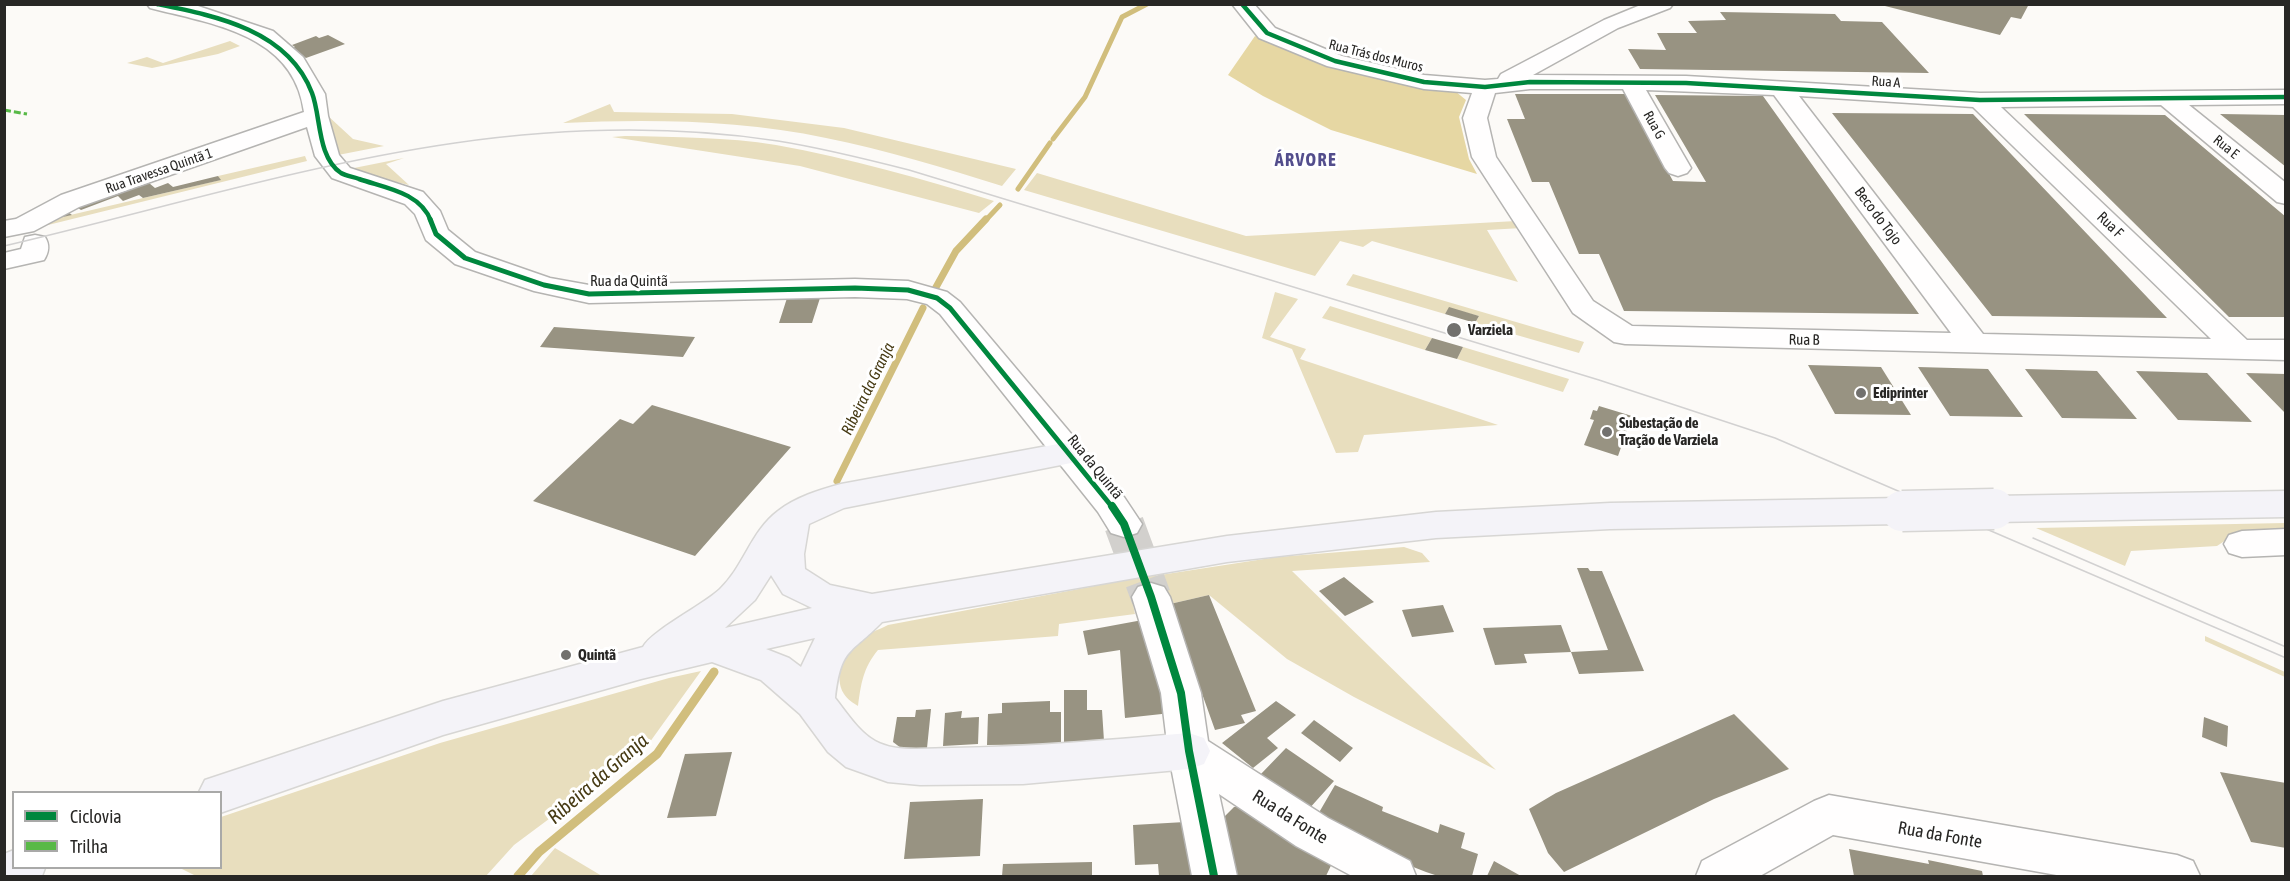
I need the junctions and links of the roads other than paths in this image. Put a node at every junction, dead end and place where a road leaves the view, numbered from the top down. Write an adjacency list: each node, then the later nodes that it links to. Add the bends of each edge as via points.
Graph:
1 (157, 4): 10 (street, Rua da Quintã, via 198,12 265,36 295,62 313,94)
2 (1242, 4): 5 (street, Rua Trás dos Muros, via 1267,33 1335,61 1424,82)
3 (1663, 4): 5 (street, via 1611,24 1512,78)
4 (1630, 82): 5 (street, Rua A, via 1530,82); 6 (street, Rua A); 11 (street, Rua G)
5 (1485, 87): 16 (street, Rua B, via 1475,118 1484,157 1583,307 1625,335)
6 (1781, 88): 9 (street, Rua A); 16 (street, Beco do Tojo)
7 (2286, 97): 8 (street, Rua A)
8 (2166, 98): 9 (street, Rua A); 12 (street, Rua E)
9 (1980, 100): 17 (street, Rua F)
10 (316, 116): 14 (street, Rua Travessa Quintã 1, via 70,201); 19 (street, Rua da Quintã, via 327,156 341,173 414,198 427,211 436,234 465,258 544,285 589,294 855,288 908,290 937,298 950,308)
11 (1678, 168)
12 (2286, 196)
13 (4, 229): 14 (street, Rua Travessa Quintã 1, via 24,225)
14 (35, 230): 15 (street, via 34,254)
15 (4, 261)
16 (1975, 344): 17 (street, Rua B)
17 (2240, 350): 18 (street, Rua B)
18 (2286, 351)
19 (1069, 453): 21 (main road, via 841,496); 22 (street, Rua da Quintã)
20 (2286, 504): 26 (main road, bridge, via 1610,516 1436,525 1227,549)
21 (794, 517): 26 (main road, via 786,545 786,568 794,582 837,602); 28 (main road, via 771,540 742,589 711,619)
22 (1124, 524)
23 (2286, 542): 24 (street)
24 (2242, 544)
25 (1151, 597): 30 (street, via 1181,693)
26 (873, 609): 27 (main road); 29 (main road, via 825,652 818,669)
27 (714, 647): 28 (main road); 29 (main road, via 774,669)
28 (640, 663): 31 (main road, via 443,718)
29 (814, 702): 30 (main road, via 843,739 861,754 888,764 1023,766)
30 (1189, 752): 34 (street); 35 (street, Rua da Fonte, via 1312,832)
31 (222, 793)
32 (19, 869): 33 (main road)
33 (4, 875)
34 (1214, 876)
35 (1394, 876)
36 (1718, 876): 37 (street, Rua da Fonte, via 1829,815)
37 (2177, 876)

